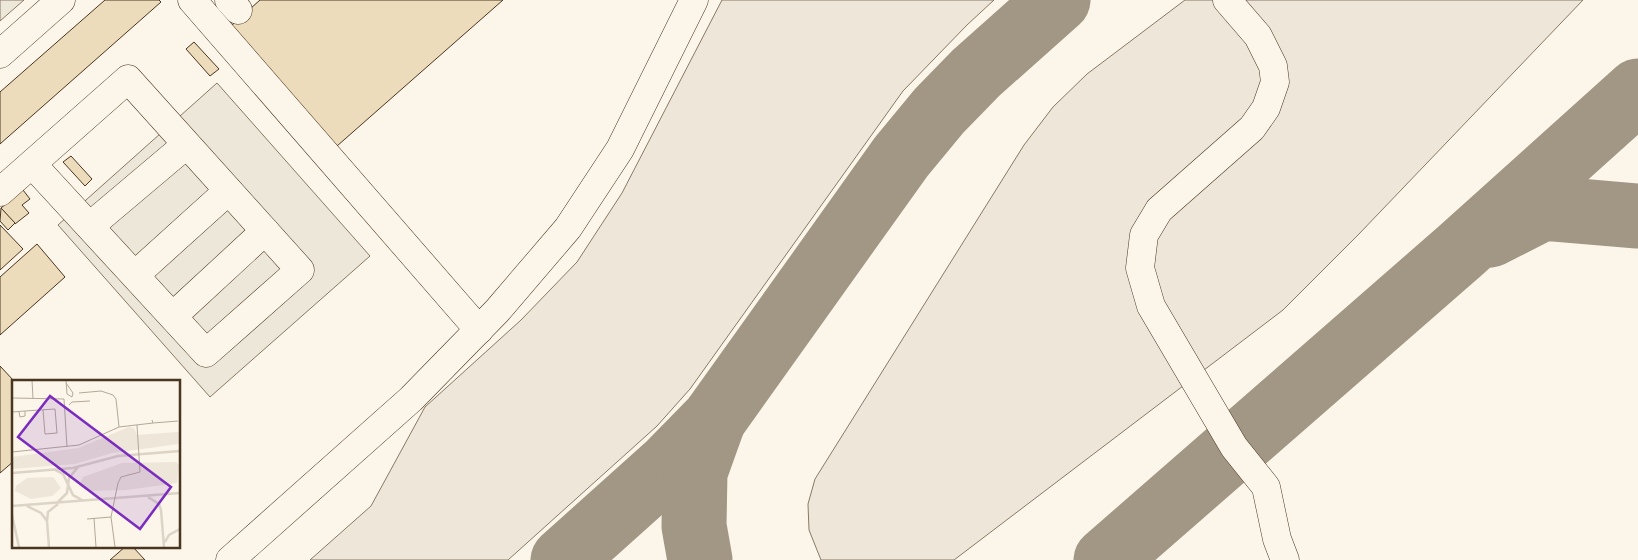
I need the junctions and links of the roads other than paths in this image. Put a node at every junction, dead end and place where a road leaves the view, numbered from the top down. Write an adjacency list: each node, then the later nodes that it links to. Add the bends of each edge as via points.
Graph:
1 (61, 0): 5 (lane)
2 (192, 0): 14 (lane)
3 (694, 0): 14 (lane, via 620,149 568,228)
4 (1227, 0): 16 (lane, via 1258,36 1273,66 1275,82 1266,108 1252,128 1159,210 1144,236 1140,268 1150,306 1234,447 1266,487)
5 (0, 54)
6 (186, 144): 7 (lane, via 128,79); 8 (lane); 10 (lane)
7 (32, 164): 9 (lane); 10 (lane)
8 (228, 191): 11 (lane); 12 (lane)
9 (0, 192)
10 (90, 226): 12 (lane)
11 (264, 231): 13 (lane); 13 (lane, via 300,270 206,352)
12 (135, 275): 13 (lane)
13 (173, 316)
14 (479, 330): 15 (lane, via 411,399)
15 (230, 560)
16 (1285, 560)

